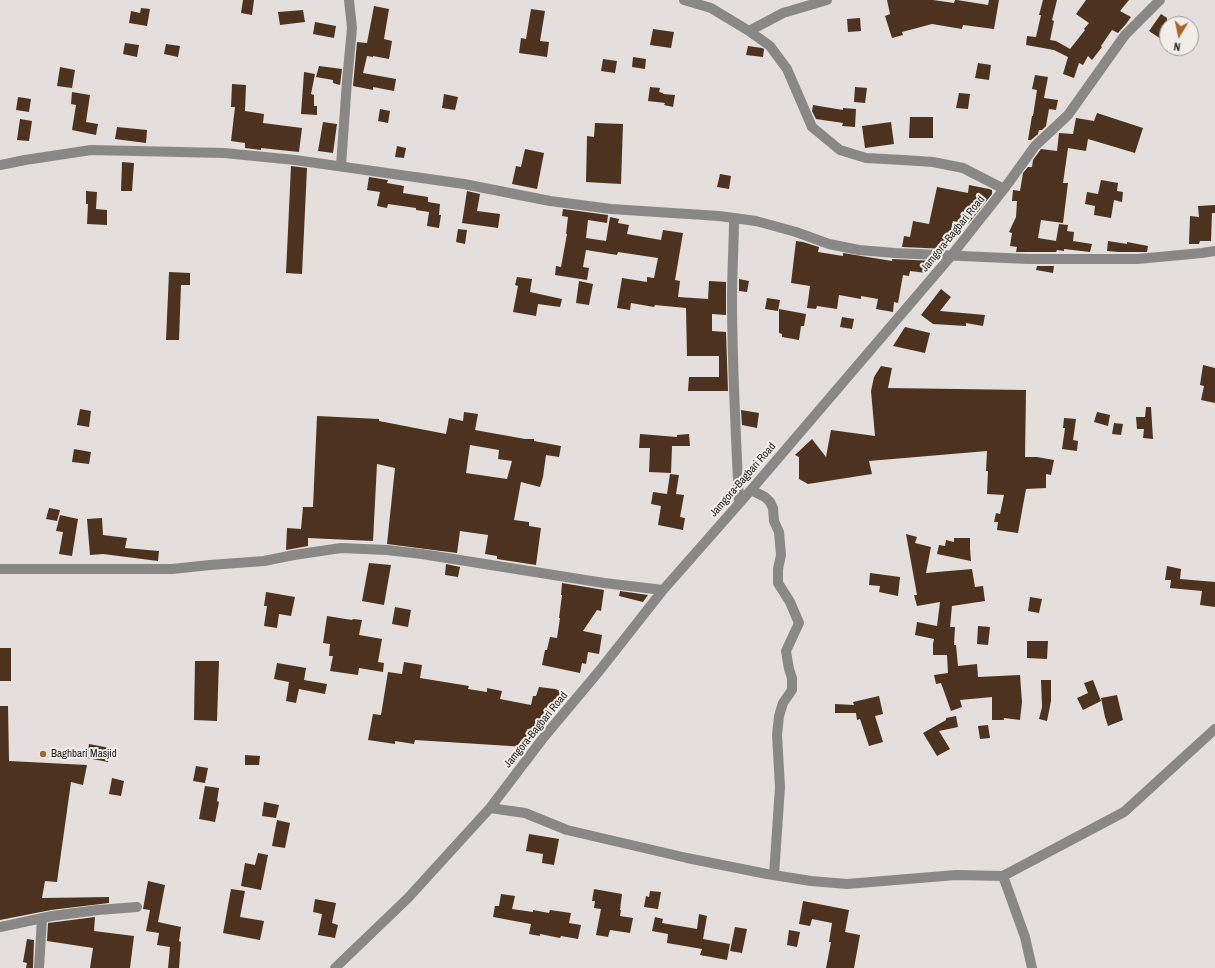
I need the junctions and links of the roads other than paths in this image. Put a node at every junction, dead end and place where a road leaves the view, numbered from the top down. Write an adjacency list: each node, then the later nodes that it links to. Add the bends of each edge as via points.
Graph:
1 (349, 0): 7 (street, via 352,28)
2 (684, 0): 5 (street, via 711,8)
3 (827, 0): 5 (street, via 783,13)
4 (1160, 0): 8 (street, Jamgora-Bagbari Road, via 1125,35 1068,115 1034,146)
5 (749, 31): 8 (street, via 770,46 786,69 812,128 840,150 866,158 933,162 963,168)
6 (0, 165): 7 (street, via 91,150 224,153)
7 (341, 166): 9 (street, via 464,184 550,201 611,209)
8 (1004, 189): 11 (street, Jamgora-Bagbari Road)
9 (734, 218): 11 (street, via 756,221 829,244 859,250); 13 (street, via 732,296)
10 (1215, 251): 11 (street, via 1137,259)
11 (951, 256): 12 (street, Jamgora-Bagbari Road)
12 (751, 490): 13 (street, Jamgora-Bagbari Road); 18 (street, via 765,497 773,508 781,555 778,583 799,623 786,651 792,690 783,703 777,735 780,787)
13 (739, 503): 15 (street, Jamgora-Bagbari Road)
14 (0, 569): 15 (street, via 172,569 264,561 341,548 422,554)
15 (663, 590): 17 (street, Jamgora-Bagbari Road)
16 (1215, 729): 19 (street, via 1124,812)
17 (490, 808): 18 (street, via 525,813 567,830); 24 (street, Jamgora-Bagbari Road, via 408,898)
18 (774, 875): 19 (street, via 847,884 956,875)
19 (1003, 876): 25 (street, via 1025,937)
20 (137, 907): 21 (street)
21 (42, 919): 22 (street); 23 (street)
22 (0, 927)
23 (39, 968)
24 (335, 968)
25 (1032, 968)

